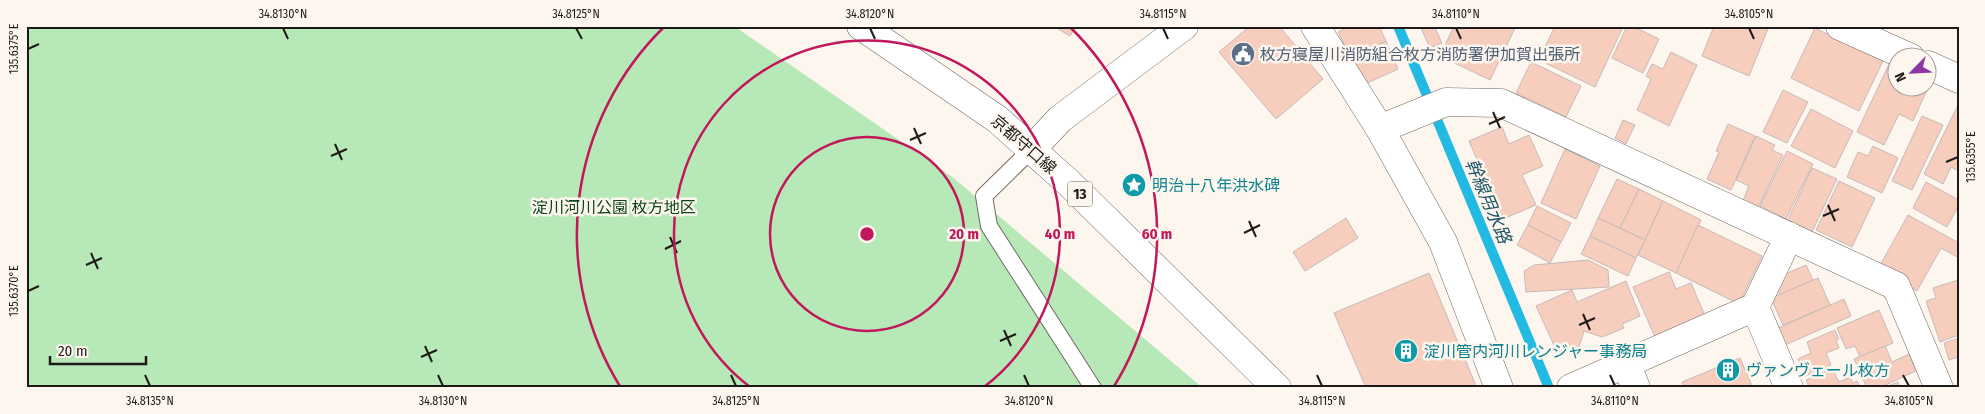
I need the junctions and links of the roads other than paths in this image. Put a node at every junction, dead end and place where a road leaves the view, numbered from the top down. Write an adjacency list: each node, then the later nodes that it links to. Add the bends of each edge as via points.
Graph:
1 (861, 26): 9 (street, 京都守口線 / 13, via 997,119)
2 (1184, 26): 9 (street, via 1060,119)
3 (1315, 26): 8 (street)
4 (1840, 26): 5 (street)
5 (1889, 48)
6 (1938, 70): 7 (street)
7 (1959, 79)
8 (1380, 129): 10 (street, via 1446,102 1501,103); 15 (street, via 1443,242)
9 (1032, 149): 13 (lane, via 984,196 989,226); 14 (street, 京都守口線 / 13)
10 (1789, 236): 11 (street); 18 (street, via 1896,286)
11 (1755, 307): 12 (street); 17 (street)
12 (1631, 376): 16 (street)
13 (1093, 388)
14 (1277, 388)
15 (1499, 388)
16 (1571, 388)
17 (1788, 388)
18 (1939, 388)

